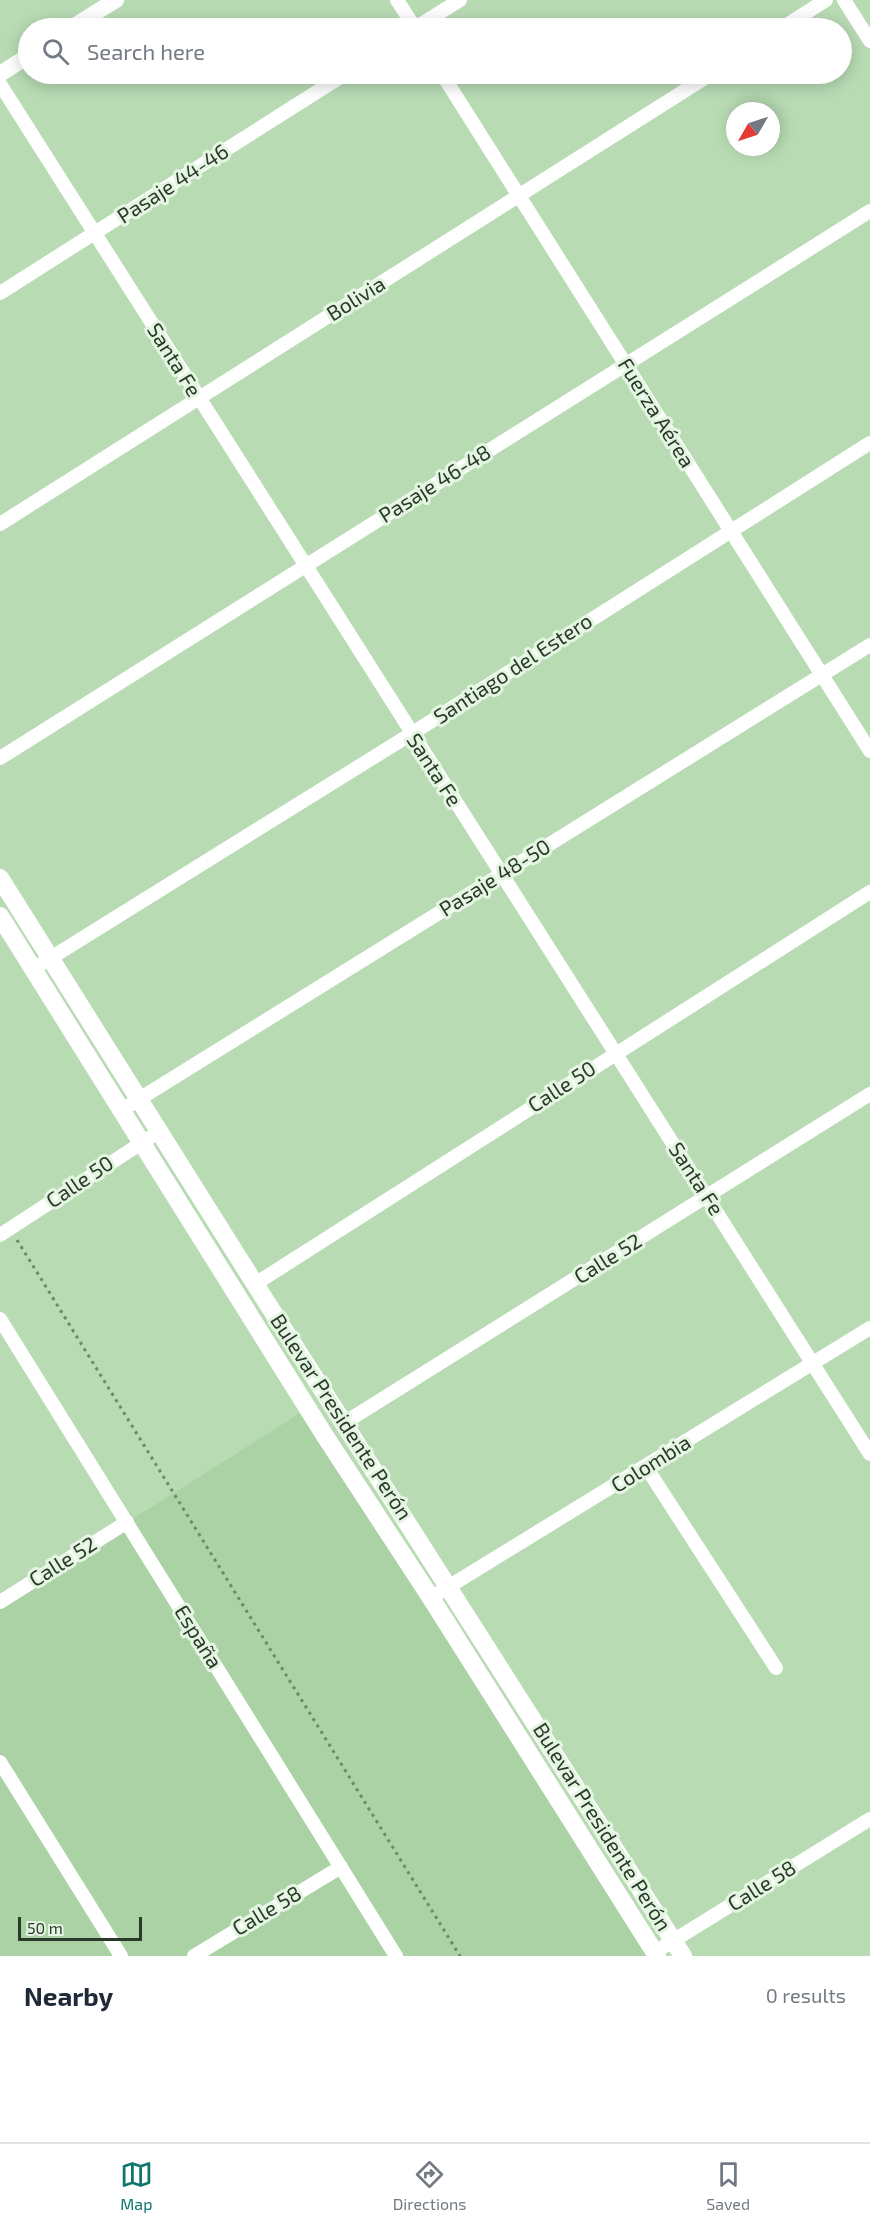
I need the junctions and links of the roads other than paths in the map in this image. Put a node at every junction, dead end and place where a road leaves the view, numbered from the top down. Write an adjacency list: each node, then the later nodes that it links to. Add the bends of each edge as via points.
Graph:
1 (116, 0): 6 (street)
2 (397, 0): 7 (street)
3 (460, 0): 8 (street)
4 (826, 0): 9 (street)
5 (844, 0): 10 (street)
6 (87, 18)
7 (409, 18)
8 (431, 18)
9 (798, 18)
10 (870, 41)
11 (18, 62): 12 (street)
12 (0, 74)
13 (0, 84): 19 (street, Santa Fe)
14 (329, 84): 19 (street, Pasaje 44-46)
15 (448, 84): 17 (street, Fuerza Aérea)
16 (695, 84): 17 (street, Bolivia)
17 (519, 196): 21 (street, Fuerza Aérea); 22 (street, Bolivia)
18 (870, 211): 21 (street, Pasaje 46-48)
19 (95, 234): 20 (street, Pasaje 44-46); 22 (street, Santa Fe)
20 (0, 293)
21 (625, 364): 25 (street, Fuerza Aérea); 26 (street, Pasaje 46-48)
22 (198, 398): 24 (street, Bolivia); 26 (street, Santa Fe)
23 (870, 443): 25 (street, Santiago del Estero)
24 (0, 524)
25 (729, 531): 28 (street, Fuerza Aérea); 29 (street, Santiago del Estero)
26 (305, 566): 29 (street, Santa Fe); 31 (street, Pasaje 46-48)
27 (870, 645): 28 (street, Pasaje 48-50)
28 (821, 675): 30 (street, Fuerza Aérea); 32 (street, Pasaje 48-50)
29 (411, 734): 32 (street, Santa Fe); 36 (street, Santiago del Estero)
30 (870, 751)
31 (0, 758)
32 (501, 874): 38 (street, Santa Fe); 40 (street, Pasaje 48-50)
33 (0, 878): 36 (main road, Bulevar Presidente Perón)
34 (870, 892): 38 (street, Calle 50)
35 (0, 916): 37 (main road, Bulevar Presidente Perón)
36 (50, 958): 37 (street, Santiago del Estero); 40 (main road, Bulevar Presidente Perón)
37 (33, 969): 41 (main road, Bulevar Presidente Perón)
38 (614, 1054): 44 (street, Santa Fe); 46 (street, Calle 50)
39 (870, 1094): 44 (street, Calle 52)
40 (140, 1099): 41 (street, Pasaje 48-50); 42 (main road, Bulevar Presidente Perón)
41 (120, 1111): 43 (main road, Bulevar Presidente Perón)
42 (160, 1131): 43 (street, Calle 50); 46 (main road, Bulevar Presidente Perón)
43 (140, 1142): 45 (street, Calle 50); 55 (main road, Bulevar Presidente Perón)
44 (708, 1197): 49 (street, Santa Fe); 50 (street, Calle 52)
45 (5, 1232)
46 (255, 1284): 50 (main road, Bulevar Presidente Perón)
47 (0, 1319): 53 (street, España)
48 (870, 1328): 49 (street, Colombia)
49 (813, 1364): 51 (street, Santa Fe); 52 (street, Colombia)
50 (344, 1423): 54 (main road, Bulevar Presidente Perón)
51 (870, 1454)
52 (646, 1467): 54 (street, Colombia); 57 (street)
53 (127, 1522): 56 (street, Calle 52); 60 (street, España)
54 (450, 1587): 55 (street, Colombia); 61 (main road, Bulevar Presidente Perón)
55 (431, 1598): 62 (main road, Bulevar Presidente Perón)
56 (0, 1602)
57 (776, 1668)
58 (0, 1762): 63 (street)
59 (870, 1819): 61 (street, Calle 58)
60 (340, 1867): 64 (street, Calle 58); 65 (street, España)
61 (679, 1949): 62 (street, Calle 58)
62 (656, 1954)
63 (121, 1956)
64 (194, 1956)
65 (396, 1956)

